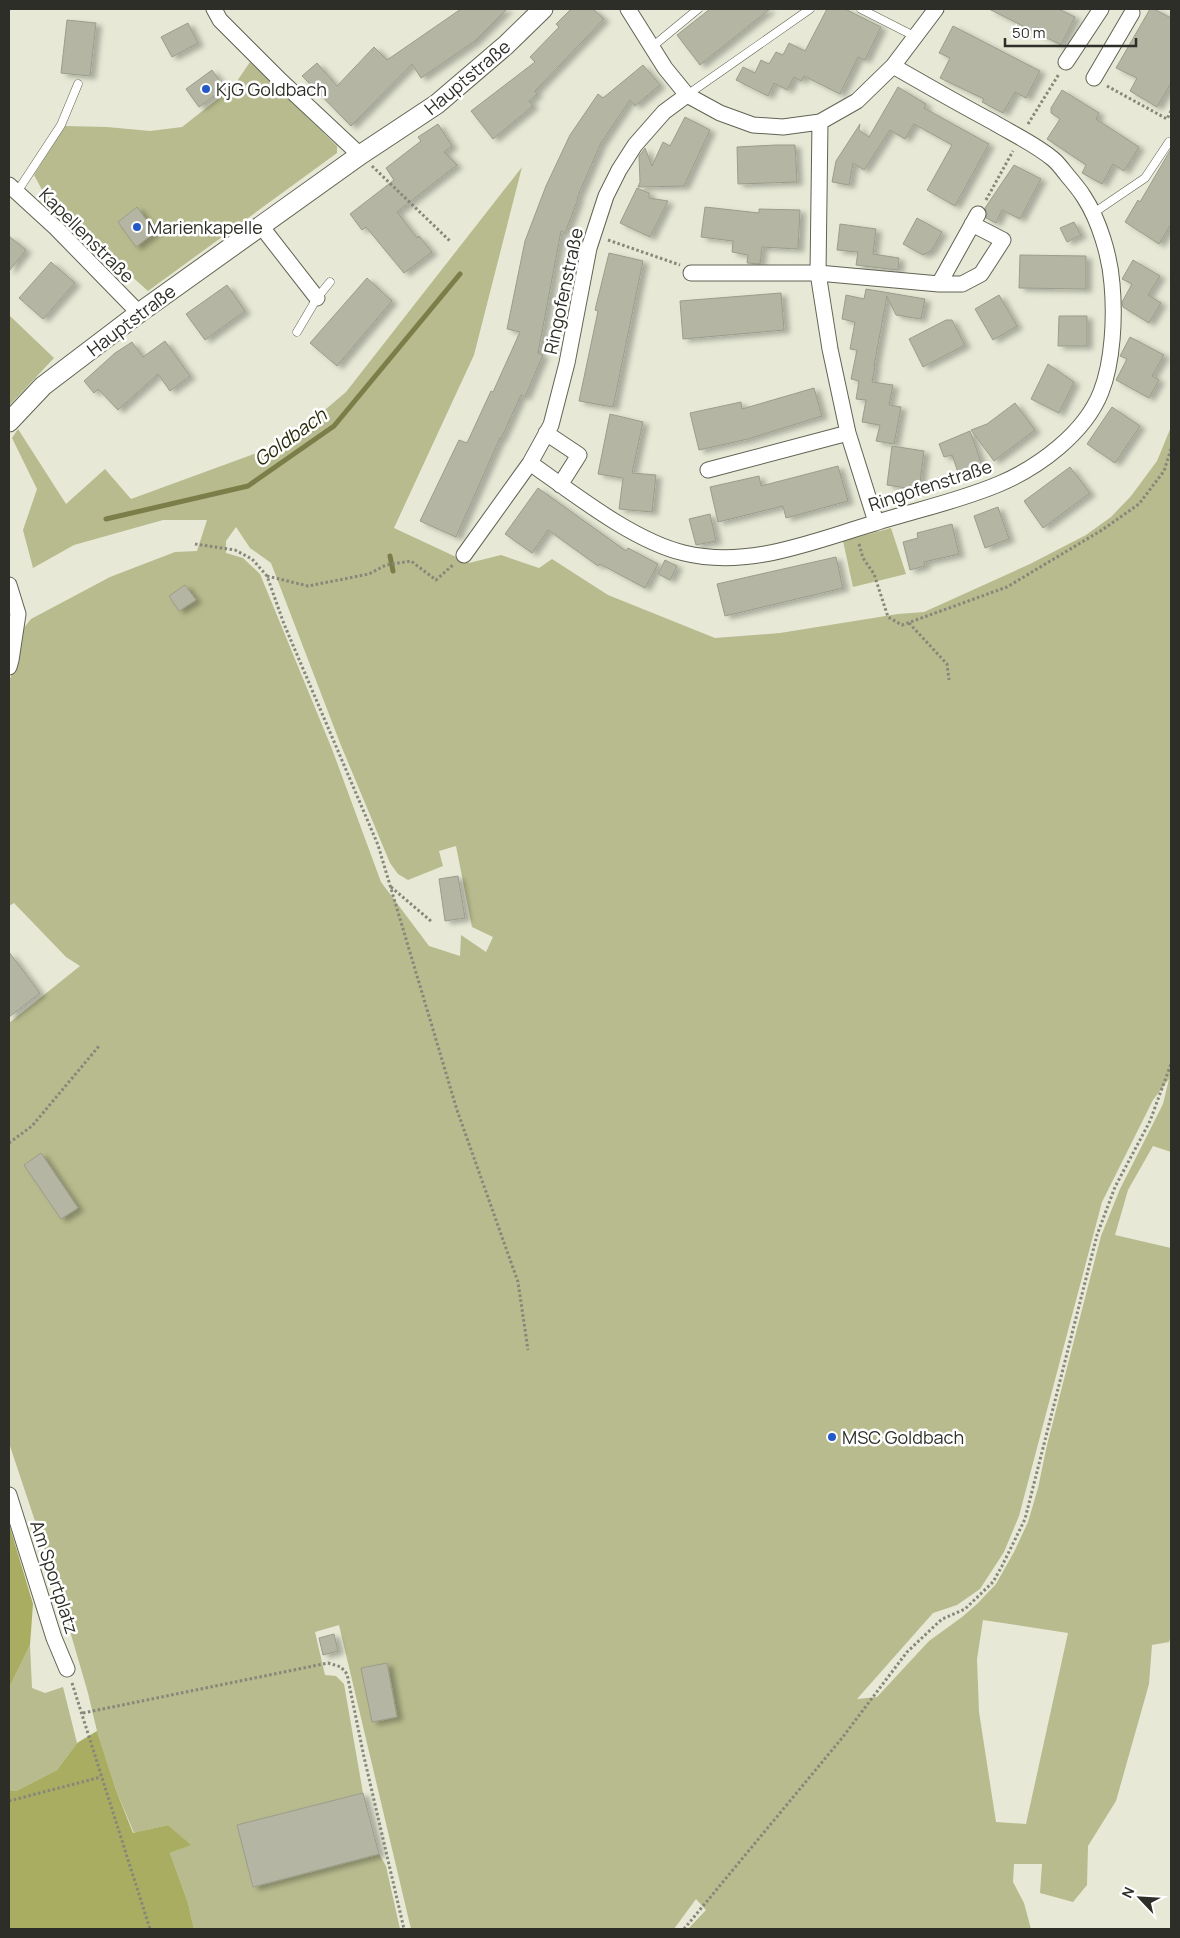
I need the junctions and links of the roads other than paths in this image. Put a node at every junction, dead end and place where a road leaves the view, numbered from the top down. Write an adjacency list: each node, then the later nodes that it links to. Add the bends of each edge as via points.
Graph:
1 (214, 9): 19 (street, via 220,20 281,81)
2 (543, 9): 19 (street, Hauptstraße, via 437,104)
3 (628, 9): 11 (street)
4 (698, 9): 11 (lane)
5 (810, 9): 16 (lane)
6 (861, 9): 10 (lane)
7 (936, 9): 10 (street)
8 (1101, 9): 12 (street)
9 (1131, 10): 14 (street)
10 (916, 36): 13 (street)
11 (652, 47): 16 (street)
12 (1066, 62)
13 (893, 66): 17 (street, via 857,101); 21 (street, Ringofenstraße, via 1055,160 1085,198)
14 (1099, 81)
15 (78, 84): 20 (lane, via 61,125)
16 (687, 96): 17 (street, via 753,125 783,127); 31 (street, Ringofenstraße, via 664,112 635,145 606,196 589,248 567,363)
17 (820, 122): 24 (street)
18 (1169, 142): 21 (lane, via 1145,178)
19 (360, 155): 22 (street, Hauptstraße)
20 (13, 189): 28 (street, Kapellenstraße)
21 (1092, 214): 36 (street, Ringofenstraße, via 1110,266 1113,299 1109,360 1102,390 1092,410 1043,461 1001,484)
22 (261, 226): 27 (street); 28 (street, Hauptstraße)
23 (691, 273): 24 (street)
24 (818, 273): 26 (street); 32 (street)
25 (330, 282): 27 (lane)
26 (939, 284): 26 (street, via 975,219 1004,240 982,274 962,284)
27 (317, 298): 29 (lane)
28 (139, 313): 30 (street, Hauptstraße, via 43,386)
29 (297, 332)
30 (9, 422)
31 (546, 433): 33 (street, Ringofenstraße); 35 (street, via 579,455)
32 (848, 433): 34 (street); 36 (street)
33 (530, 464): 35 (street, Ringofenstraße); 37 (street, Ringofenstraße)
34 (708, 470)
35 (560, 484): 36 (street, Ringofenstraße, via 652,542 704,557 728,559 804,546)
36 (876, 522)
37 (464, 555)
38 (9, 585): 39 (street, via 18,614)
39 (9, 667)
40 (9, 1496): 41 (street, Am Sportplatz, via 54,1638)
41 (67, 1668)

